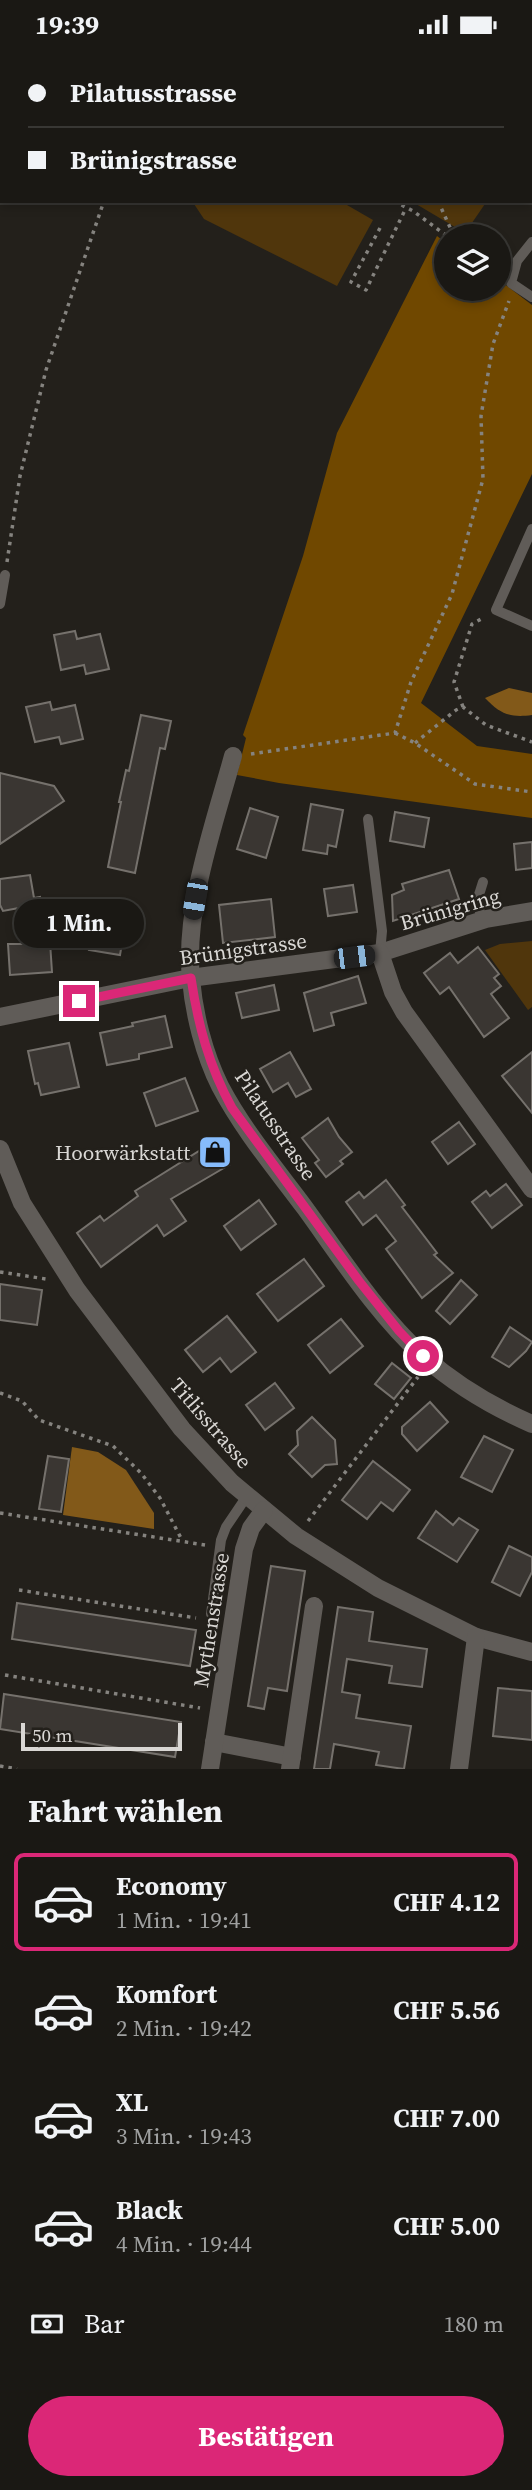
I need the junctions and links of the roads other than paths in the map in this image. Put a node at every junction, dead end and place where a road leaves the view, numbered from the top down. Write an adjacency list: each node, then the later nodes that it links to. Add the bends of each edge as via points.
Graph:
1 (532, 241): 2 (lane, via 517,261 511,283)
2 (532, 297)
3 (532, 529): 4 (lane)
4 (527, 553): 7 (lane, via 496,610)
5 (5, 575): 6 (lane)
6 (0, 604)
7 (532, 625)
8 (233, 756): 14 (street, Pilatusstrasse, via 198,885)
9 (368, 819): 13 (lane, via 382,931)
10 (483, 881): 12 (lane, via 477,901)
11 (532, 911): 12 (street, Brünigring)
12 (482, 920): 13 (street, Brünigring)
13 (380, 953): 14 (street, Brünigstrasse); 17 (street, via 404,1012)
14 (191, 978): 15 (street, Brünigstrasse); 18 (street, Pilatusstrasse, via 199,1027 232,1108 359,1281 430,1362 478,1397)
15 (0, 1017)
16 (0, 1149): 19 (street, Titlisstrasse, via 22,1203 77,1290 182,1429)
17 (532, 1189)
18 (532, 1424)
19 (247, 1496): 20 (street, Titlisstrasse); 22 (lane, via 221,1540)
20 (264, 1510): 23 (street, Titlisstrasse, via 378,1588); 25 (street, Mythenstrasse, via 250,1528 244,1549)
21 (314, 1606): 26 (street)
22 (211, 1614)
23 (476, 1637): 24 (street, Titlisstrasse); 28 (street)
24 (532, 1652)
25 (215, 1742): 26 (street); 27 (street, Mythenstrasse)
26 (290, 1763)
27 (210, 1769)
28 (458, 1769)

